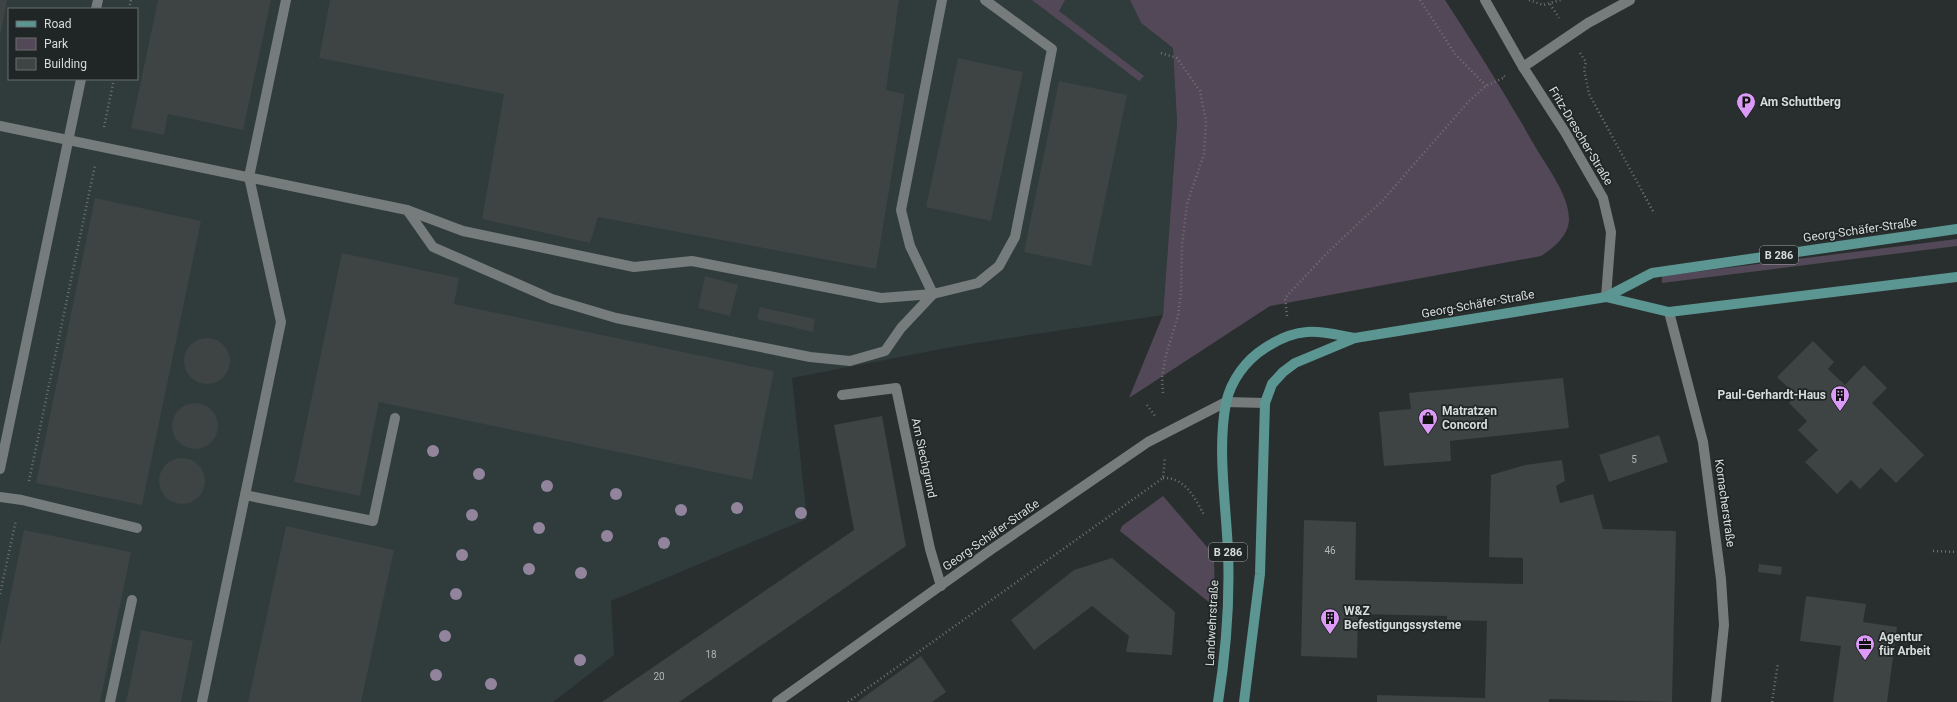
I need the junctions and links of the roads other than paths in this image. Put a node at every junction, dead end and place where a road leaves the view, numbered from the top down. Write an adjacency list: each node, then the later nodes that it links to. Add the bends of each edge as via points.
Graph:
1 (286, 0): 10 (street)
2 (942, 0): 14 (street, via 901,210 910,246)
3 (985, 0): 14 (street, via 1052,49 1015,237 999,266 978,283)
4 (1485, 0): 6 (street, Fritz-Drescher-Straße)
5 (1630, 0): 6 (street, via 1588,23)
6 (1523, 67): 15 (street, Fritz-Drescher-Straße, via 1603,198 1611,232)
7 (81, 80): 9 (street)
8 (0, 126): 9 (street)
9 (69, 140): 10 (street); 22 (street)
10 (249, 177): 11 (street); 23 (street, via 281,322)
11 (407, 210): 14 (street, via 464,231 634,266 692,261 882,298); 14 (street, via 433,247 552,299 616,318 810,357 850,361 884,351 900,328)
12 (1957, 229): 15 (main road, Georg-Schäfer-Straße / B 286, via 1652,273)
13 (1957, 277): 16 (main road, Georg-Schäfer-Straße / B 286)
14 (933, 294)
15 (1606, 297): 16 (main road, Georg-Schäfer-Straße / B 286); 17 (main road, Georg-Schäfer-Straße / B 286)
16 (1669, 312): 33 (street, Kornacherstraße, via 1703,442 1721,579 1724,625)
17 (1355, 338): 19 (main road, Georg-Schäfer-Straße / B 286, via 1308,331 1277,340 1253,355 1238,373); 20 (main road, Georg-Schäfer-Straße / B 286, via 1295,363 1272,384)
18 (842, 395): 26 (street, Am Siechgrund, via 896,388 930,550)
19 (1226, 402): 20 (street, Georg-Schäfer-Straße); 26 (street, Georg-Schäfer-Straße, via 1148,442); 31 (main road, Landwehrstraße / B 286, via 1223,458 1228,610)
20 (1265, 403): 32 (main road, B 286, via 1260,574)
21 (395, 418): 23 (street, via 373,521)
22 (0, 469)
23 (245, 495): 29 (street)
24 (0, 497): 25 (street)
25 (137, 528)
26 (941, 586): 30 (street, Georg-Schäfer-Straße)
27 (132, 600): 28 (street)
28 (110, 702)
29 (202, 702)
30 (777, 702)
31 (1218, 702)
32 (1244, 702)
33 (1716, 702)

